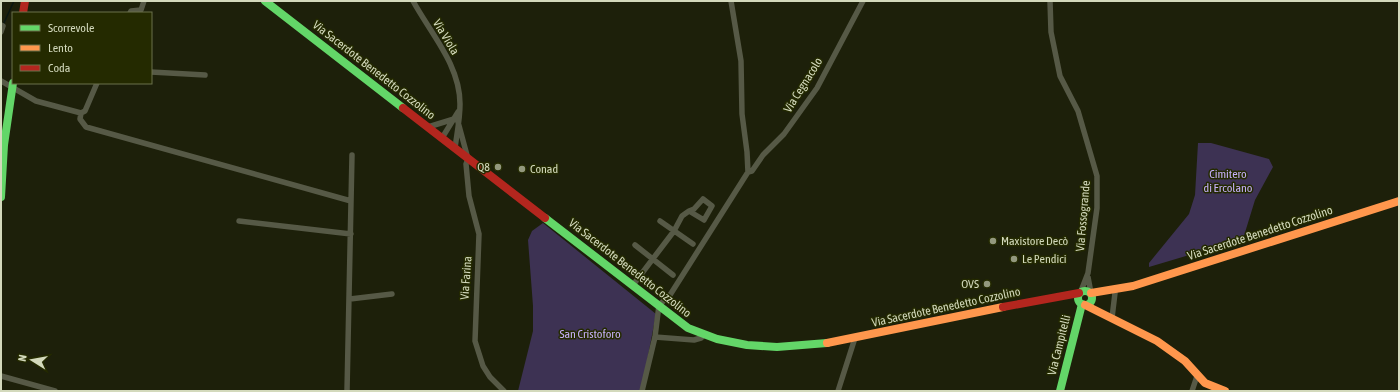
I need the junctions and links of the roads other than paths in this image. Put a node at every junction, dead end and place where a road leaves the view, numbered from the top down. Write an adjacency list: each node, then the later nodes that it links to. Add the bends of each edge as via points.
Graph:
1 (25, 1): 8 (main road)
2 (144, 1): 9 (street, via 141,10)
3 (265, 1): 19 (main road, Via Sacerdote Benedetto Cozzolino)
4 (413, 1): 18 (street, Via Viola, via 426,25 446,52 460,104)
5 (731, 1): 24 (street, via 741,62 742,114 748,152)
6 (863, 1): 24 (street, Via Cegnacolo, via 817,88 784,134 752,171)
7 (1050, 1): 36 (street, Via Fossogrande, via 1051,32 1060,76 1078,111 1098,176 1097,208)
8 (23, 12)
9 (130, 12)
10 (1, 25): 11 (street)
11 (1, 32)
12 (152, 72): 13 (street)
13 (205, 75)
14 (1, 80): 16 (street)
15 (97, 84): 17 (street, via 85,111)
16 (13, 85): 17 (street, via 36,101); 25 (main road, via 4,145)
17 (81, 113): 26 (street, via 80,119 86,127)
18 (456, 120): 19 (street); 20 (street, Via Viola); 21 (street, Via Viola); 23 (street)
19 (428, 127): 20 (main road, Via Sacerdote Benedetto Cozzolino)
20 (442, 138): 21 (main road, Via Sacerdote Benedetto Cozzolino)
21 (455, 148): 23 (main road, Via Sacerdote Benedetto Cozzolino)
22 (352, 155): 26 (street)
23 (468, 159): 38 (main road, Via Sacerdote Benedetto Cozzolino); 55 (street, Via Farina, via 466,164 469,196 479,234 475,341 483,366)
24 (748, 172): 46 (street, Via Cegnacolo, via 670,295)
25 (1, 197)
26 (351, 201): 32 (street)
27 (1399, 201): 39 (main road, Via Sacerdote Benedetto Cozzolino)
28 (689, 211): 31 (street, via 682,216)
29 (239, 221): 32 (street)
30 (660, 221): 31 (street)
31 (674, 231): 33 (street); 35 (street)
32 (351, 234): 44 (street)
33 (693, 244)
34 (635, 245): 35 (street)
35 (653, 259): 37 (street); 38 (street)
36 (1088, 273): 40 (street); 45 (street)
37 (673, 275)
38 (633, 284): 46 (main road, Via Sacerdote Benedetto Cozzolino)
39 (1127, 287): 41 (main road, Via Sacerdote Benedetto Cozzolino); 45 (main road, Via Sacerdote Benedetto Cozzolino)
40 (1080, 292): 43 (main road, Via Sacerdote Benedetto Cozzolino); 45 (main road); 45 (main road, Via Sacerdote Benedetto Cozzolino, via 1086,290)
41 (1116, 293): 45 (main road, Via Sacerdote Benedetto Cozzolino); 47 (street)
42 (392, 294): 44 (street)
43 (1050, 298): 45 (main road, Via Sacerdote Benedetto Cozzolino); 50 (main road, Via Sacerdote Benedetto Cozzolino)
44 (350, 299): 54 (street)
45 (1087, 301): 47 (main road); 58 (main road, Via Campitelli)
46 (660, 304): 48 (main road, Via Sacerdote Benedetto Cozzolino, via 688,328); 49 (street)
47 (1108, 316): 52 (main road, via 1157,341 1185,361)
48 (704, 335): 49 (street, via 694,340); 50 (main road, Via Sacerdote Benedetto Cozzolino, via 768,347 826,344)
49 (655, 337): 56 (street)
50 (855, 338): 57 (street)
51 (1, 376): 53 (street)
52 (1197, 376): 59 (street); 60 (main road, via 1205,383)
53 (55, 391)
54 (347, 391)
55 (504, 391)
56 (642, 391)
57 (838, 391)
58 (1060, 391)
59 (1192, 391)
60 (1225, 391)

